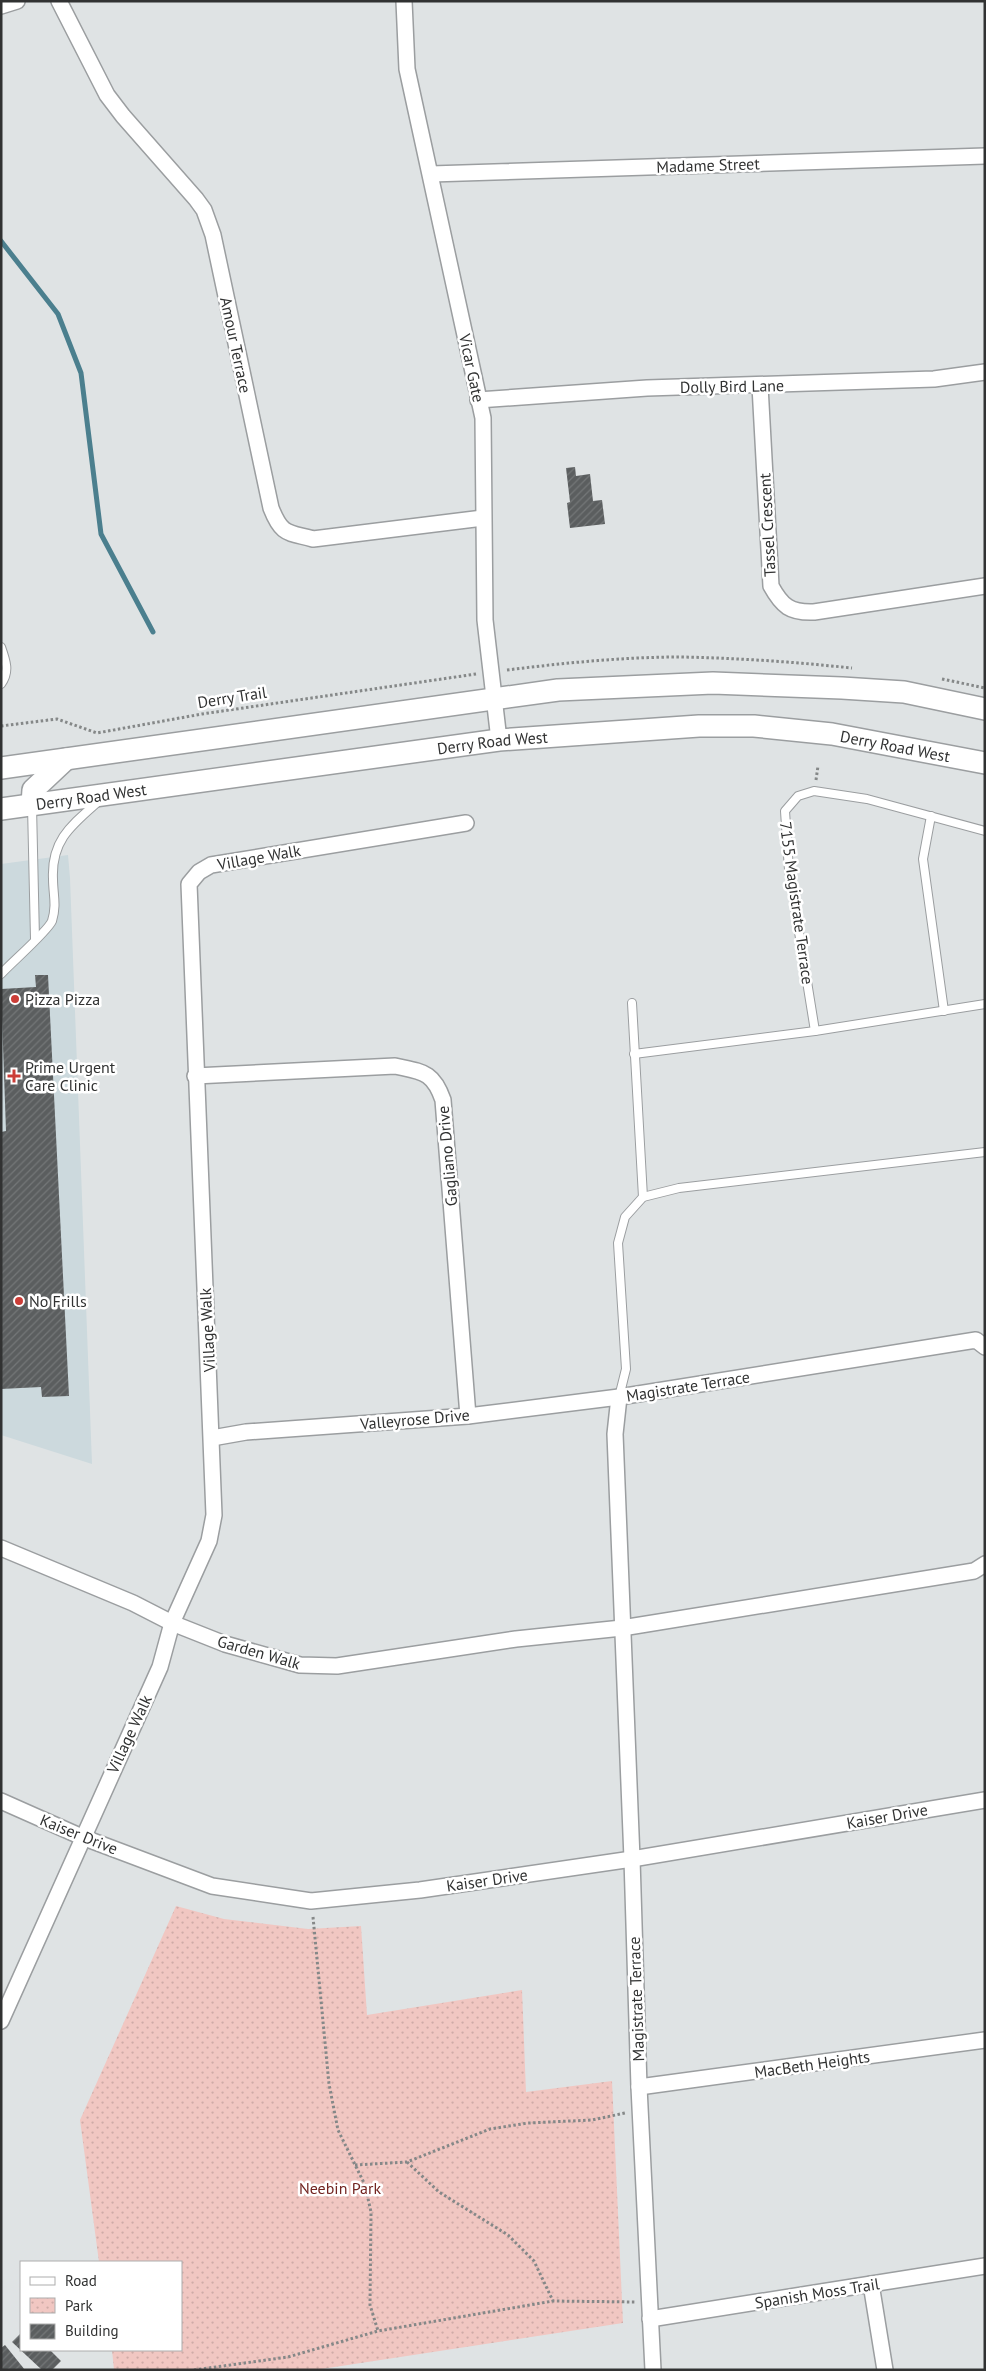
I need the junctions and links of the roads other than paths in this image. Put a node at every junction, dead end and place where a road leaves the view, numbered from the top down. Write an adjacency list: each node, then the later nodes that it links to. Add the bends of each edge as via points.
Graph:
1 (17, 1): 4 (street)
2 (59, 1): 10 (street, Amour Terrace, via 107,94 204,210 213,235 271,508 281,528 300,538 313,540)
3 (404, 1): 6 (street, Vicar Gate, via 407,69)
4 (1, 6)
5 (985, 156): 6 (street, Madame Street)
6 (431, 174): 9 (street, Vicar Gate)
7 (985, 372): 8 (street, Dolly Bird Lane, via 934,379)
8 (760, 386): 9 (street, Dolly Bird Lane, via 647,388); 11 (street, Tassel Crescent, via 771,586 784,606 814,612)
9 (478, 400): 10 (street, Vicar Gate, via 483,426)
10 (483, 518): 14 (street, Vicar Gate, via 485,620)
11 (985, 586)
12 (1, 647): 13 (lane, via 7,663 6,678)
13 (1, 684)
14 (494, 699): 15 (main road, via 558,690 713,683 904,692); 16 (street, Vicar Gate); 17 (main road)
15 (985, 709)
16 (499, 740): 18 (main road, Derry Road West, via 699,726 754,726 832,734); 20 (main road, Derry Road West)
17 (67, 759): 19 (main road); 21 (main road, via 40,781 33,790)
18 (985, 763)
19 (1, 768)
20 (108, 794): 21 (main road, Derry Road West); 26 (lane, via 63,835 53,865 56,904 51,923)
21 (32, 804): 22 (main road, Derry Road West); 26 (lane)
22 (1, 809)
23 (931, 816): 25 (lane, 7155 Magistrate Terrace); 30 (lane, via 923,859); 31 (lane, 7155 Magistrate Terrace, via 866,799 814,791 798,796 785,811 789,870)
24 (466, 823): 33 (street, Village Walk, via 220,864 199,872 189,884)
25 (985, 831)
26 (35, 939): 27 (lane)
27 (1, 974)
28 (632, 1002): 32 (lane)
29 (985, 1004): 30 (lane)
30 (944, 1011): 31 (lane)
31 (815, 1031): 32 (lane)
32 (634, 1054): 35 (lane)
33 (195, 1076): 38 (street, Gagliano Drive, via 395,1066 427,1073 438,1085 443,1100); 39 (street, Village Walk)
34 (985, 1152): 35 (lane, via 679,1188)
35 (643, 1197): 37 (lane, via 625,1217 618,1243 626,1369)
36 (985, 1347): 37 (street, Magistrate Terrace, via 976,1340)
37 (619, 1396): 38 (street, Valleyrose Drive); 43 (street, Magistrate Terrace, via 615,1434)
38 (468, 1416): 39 (street, Valleyrose Drive, via 246,1432)
39 (212, 1438): 42 (street, Village Walk, via 214,1515 209,1541)
40 (1, 1548): 42 (street, Garden Walk, via 133,1603)
41 (985, 1564): 43 (street, via 974,1571)
42 (172, 1623): 43 (street, Garden Walk, via 225,1644 300,1665 319,1666); 46 (street, Village Walk, via 160,1667)
43 (622, 1628): 47 (street, Magistrate Terrace)
44 (985, 1800): 47 (street, Kaiser Drive)
45 (1, 1801): 46 (street, Kaiser Drive)
46 (82, 1837): 47 (street, Kaiser Drive, via 212,1886 311,1901 420,1890); 48 (street, Village Walk)
47 (632, 1859): 50 (street, Magistrate Terrace)
48 (1, 2021)
49 (985, 2040): 50 (street, MacBeth Heights)
50 (639, 2087): 53 (street, Magistrate Terrace)
51 (985, 2266): 52 (street, Spanish Moss Trail)
52 (871, 2284): 53 (street, Spanish Moss Trail); 55 (street)
53 (650, 2319): 54 (street, Magistrate Terrace)
54 (653, 2370)
55 (885, 2370)

